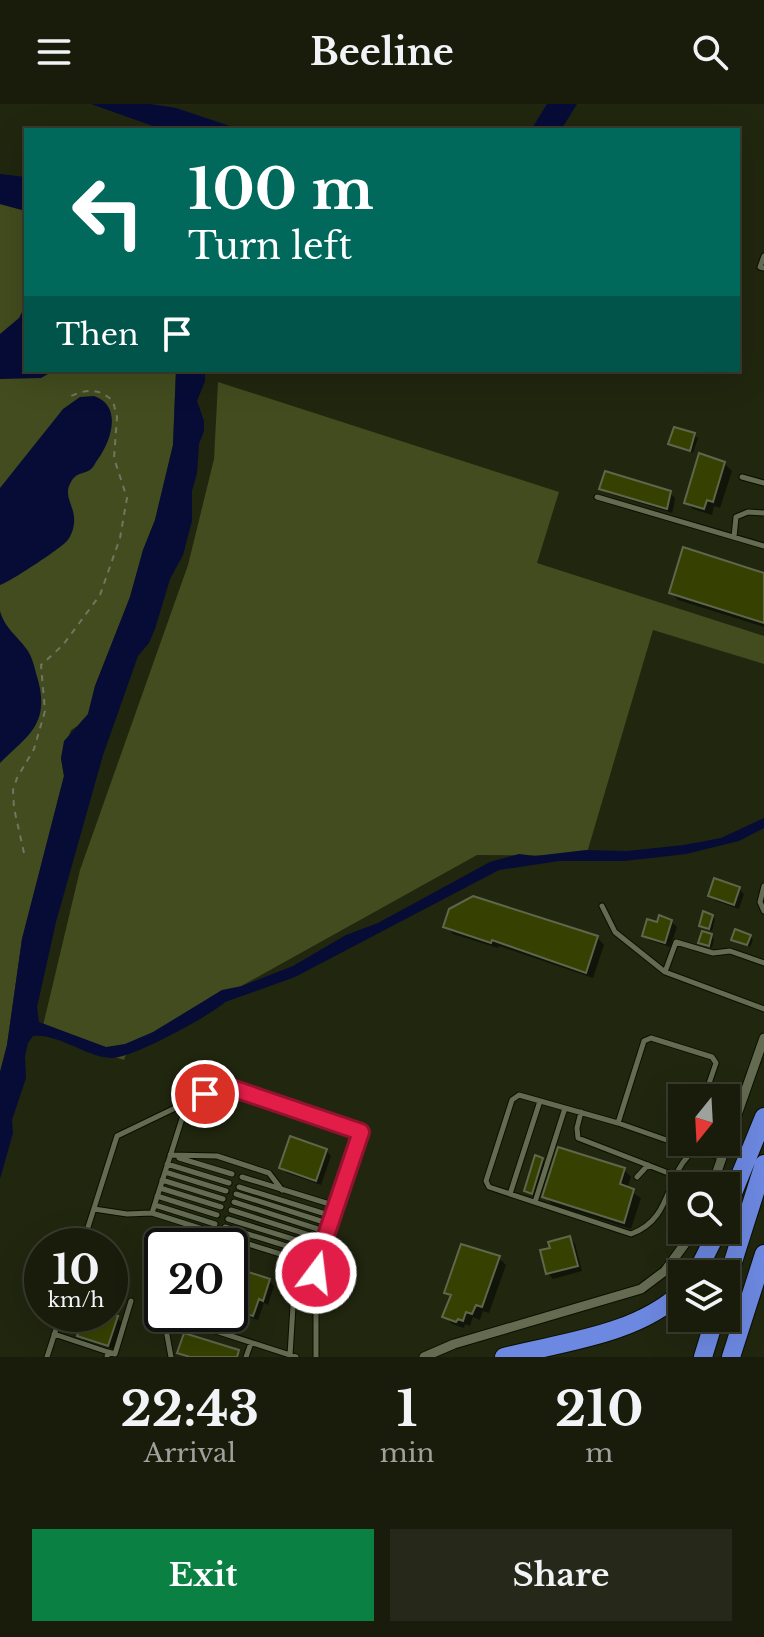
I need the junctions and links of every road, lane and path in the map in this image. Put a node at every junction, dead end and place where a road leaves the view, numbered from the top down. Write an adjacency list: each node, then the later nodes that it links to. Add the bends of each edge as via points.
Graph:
1 (764, 256): 2 (lane)
2 (764, 268)
3 (67, 398): 10 (path, via 93,390 113,401 114,458 127,498 100,595 41,665 45,711 34,749 13,790)
4 (742, 477): 5 (lane)
5 (764, 483)
6 (597, 497): 8 (lane)
7 (764, 513): 8 (lane, via 736,517)
8 (734, 537): 9 (lane)
9 (764, 546)
10 (24, 853)
11 (764, 886): 13 (lane)
12 (602, 906): 15 (lane, via 615,932)
13 (764, 911)
14 (764, 963): 15 (lane, via 676,942)
15 (665, 972): 16 (lane)
16 (764, 1009)
17 (764, 1038): 28 (street)
18 (709, 1084): 24 (lane, via 716,1063 712,1057 651,1038 644,1041)
19 (540, 1101): 21 (lane); 46 (lane); 46 (lane, via 519,1095 512,1100 490,1168 489,1187)
20 (187, 1102): 26 (lane); 53 (lane, via 223,1085 361,1132); 55 (lane, via 117,1136)
21 (565, 1108): 22 (lane); 51 (lane)
22 (581, 1112): 24 (lane); 31 (lane, via 578,1138)
23 (764, 1117): 36 (highway)
24 (618, 1123): 25 (lane)
25 (668, 1141)
26 (170, 1155): 29 (lane); 35 (lane); 43 (lane, via 217,1156 269,1173)
27 (718, 1156): 28 (lane)
28 (722, 1157): 33 (street)
29 (167, 1164): 32 (lane); 40 (lane)
30 (764, 1164): 73 (highway)
31 (648, 1165): 34 (lane); 38 (lane)
32 (165, 1172): 39 (lane); 44 (lane)
33 (717, 1172)
34 (668, 1173)
35 (232, 1174)
36 (740, 1176)
37 (242, 1177): 43 (lane)
38 (637, 1177)
39 (162, 1180): 42 (lane); 49 (lane)
40 (229, 1183)
41 (239, 1187): 59 (lane)
42 (160, 1188): 48 (lane); 54 (lane)
43 (282, 1190): 53 (lane)
44 (226, 1191)
45 (236, 1194): 62 (lane)
46 (510, 1194): 51 (lane)
47 (668, 1194): 51 (lane, via 647,1229 631,1234)
48 (157, 1196): 52 (lane); 58 (lane)
49 (223, 1199)
50 (234, 1202): 66 (lane)
51 (535, 1202)
52 (155, 1205): 57 (lane); 61 (lane)
53 (336, 1206): 59 (lane)
54 (221, 1207)
55 (94, 1209): 57 (lane); 64 (lane)
56 (231, 1210): 67 (lane)
57 (152, 1213): 65 (lane)
58 (217, 1215)
59 (332, 1216): 62 (lane)
60 (228, 1219): 70 (lane)
61 (215, 1224)
62 (330, 1224): 66 (lane)
63 (225, 1227): 72 (lane)
64 (88, 1228)
65 (199, 1228)
66 (327, 1232): 67 (lane)
67 (325, 1240): 70 (lane)
68 (248, 1244): 74 (lane)
69 (685, 1244): 97 (street, via 665,1271 641,1289)
70 (322, 1248): 72 (lane)
71 (764, 1254): 100 (highway)
72 (319, 1256): 74 (lane)
73 (734, 1260)
74 (316, 1265): 75 (lane)
75 (317, 1277): 91 (lane, via 294,1290); 96 (lane)
76 (131, 1301): 90 (lane)
77 (668, 1304): 98 (highway, via 632,1324)
78 (167, 1332): 93 (lane)
79 (199, 1332): 85 (lane)
80 (216, 1332): 86 (lane)
81 (220, 1332): 84 (lane)
82 (711, 1332): 99 (highway)
83 (54, 1334): 90 (lane); 92 (lane)
84 (230, 1335): 87 (lane); 88 (lane)
85 (198, 1337)
86 (213, 1342)
87 (251, 1342): 89 (lane); 94 (lane)
88 (226, 1346)
89 (263, 1346): 91 (lane); 95 (lane)
90 (110, 1355)
91 (293, 1356)
92 (47, 1357)
93 (172, 1357)
94 (246, 1357)
95 (259, 1357)
96 (314, 1357)
97 (424, 1357)
98 (504, 1357)
99 (703, 1357)
100 (731, 1357)

